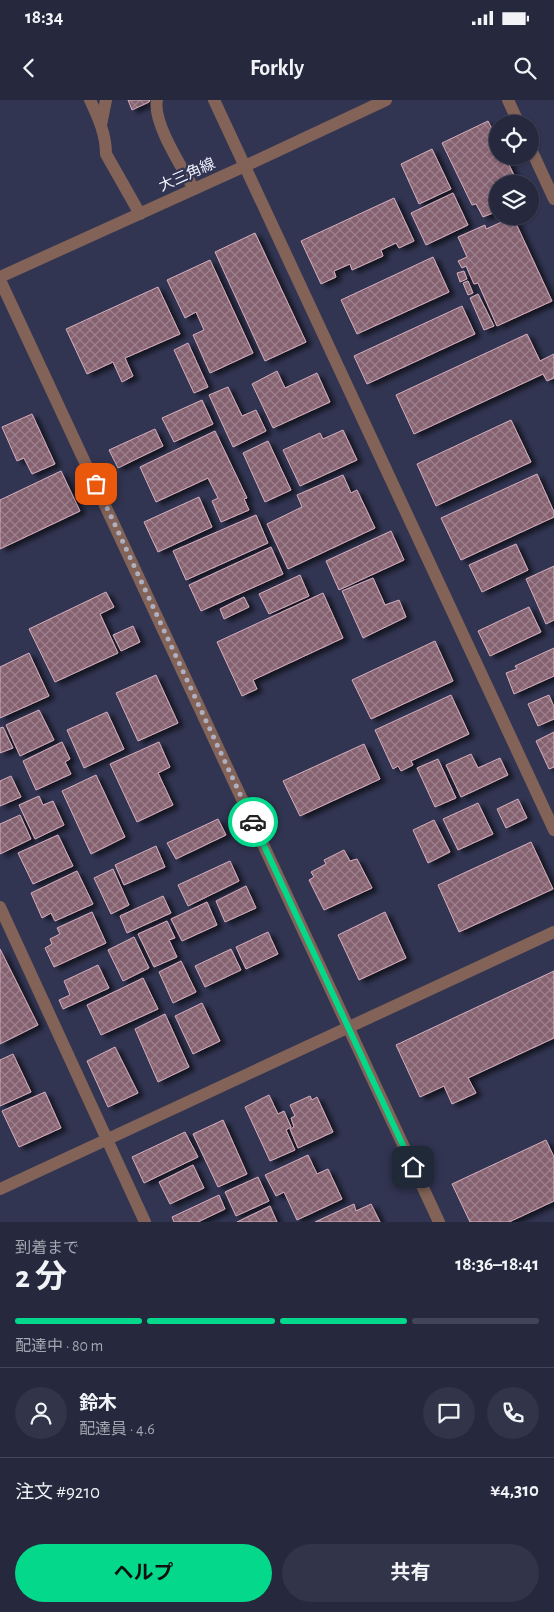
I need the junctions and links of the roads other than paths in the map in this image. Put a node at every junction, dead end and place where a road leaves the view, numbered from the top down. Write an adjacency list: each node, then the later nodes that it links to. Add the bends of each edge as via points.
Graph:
1 (90, 100): 8 (street)
2 (106, 100): 8 (street)
3 (157, 100): 11 (street, via 162,129)
4 (214, 100): 10 (street)
5 (386, 100): 10 (street, 大三角線)
6 (508, 100): 7 (street)
7 (515, 115)
8 (102, 125): 13 (street, via 106,154)
9 (538, 165): 12 (street)
10 (244, 166): 11 (street, 大三角線); 15 (street)
11 (194, 189): 13 (street, 大三角線)
12 (554, 199)
13 (140, 214): 14 (street, 大三角線)
14 (0, 278): 18 (street)
15 (554, 830)
16 (0, 908): 19 (street)
17 (554, 932): 18 (street)
18 (349, 1027): 19 (street); 22 (street)
19 (107, 1139): 20 (street); 21 (street)
20 (0, 1189)
21 (145, 1222)
22 (439, 1222)

